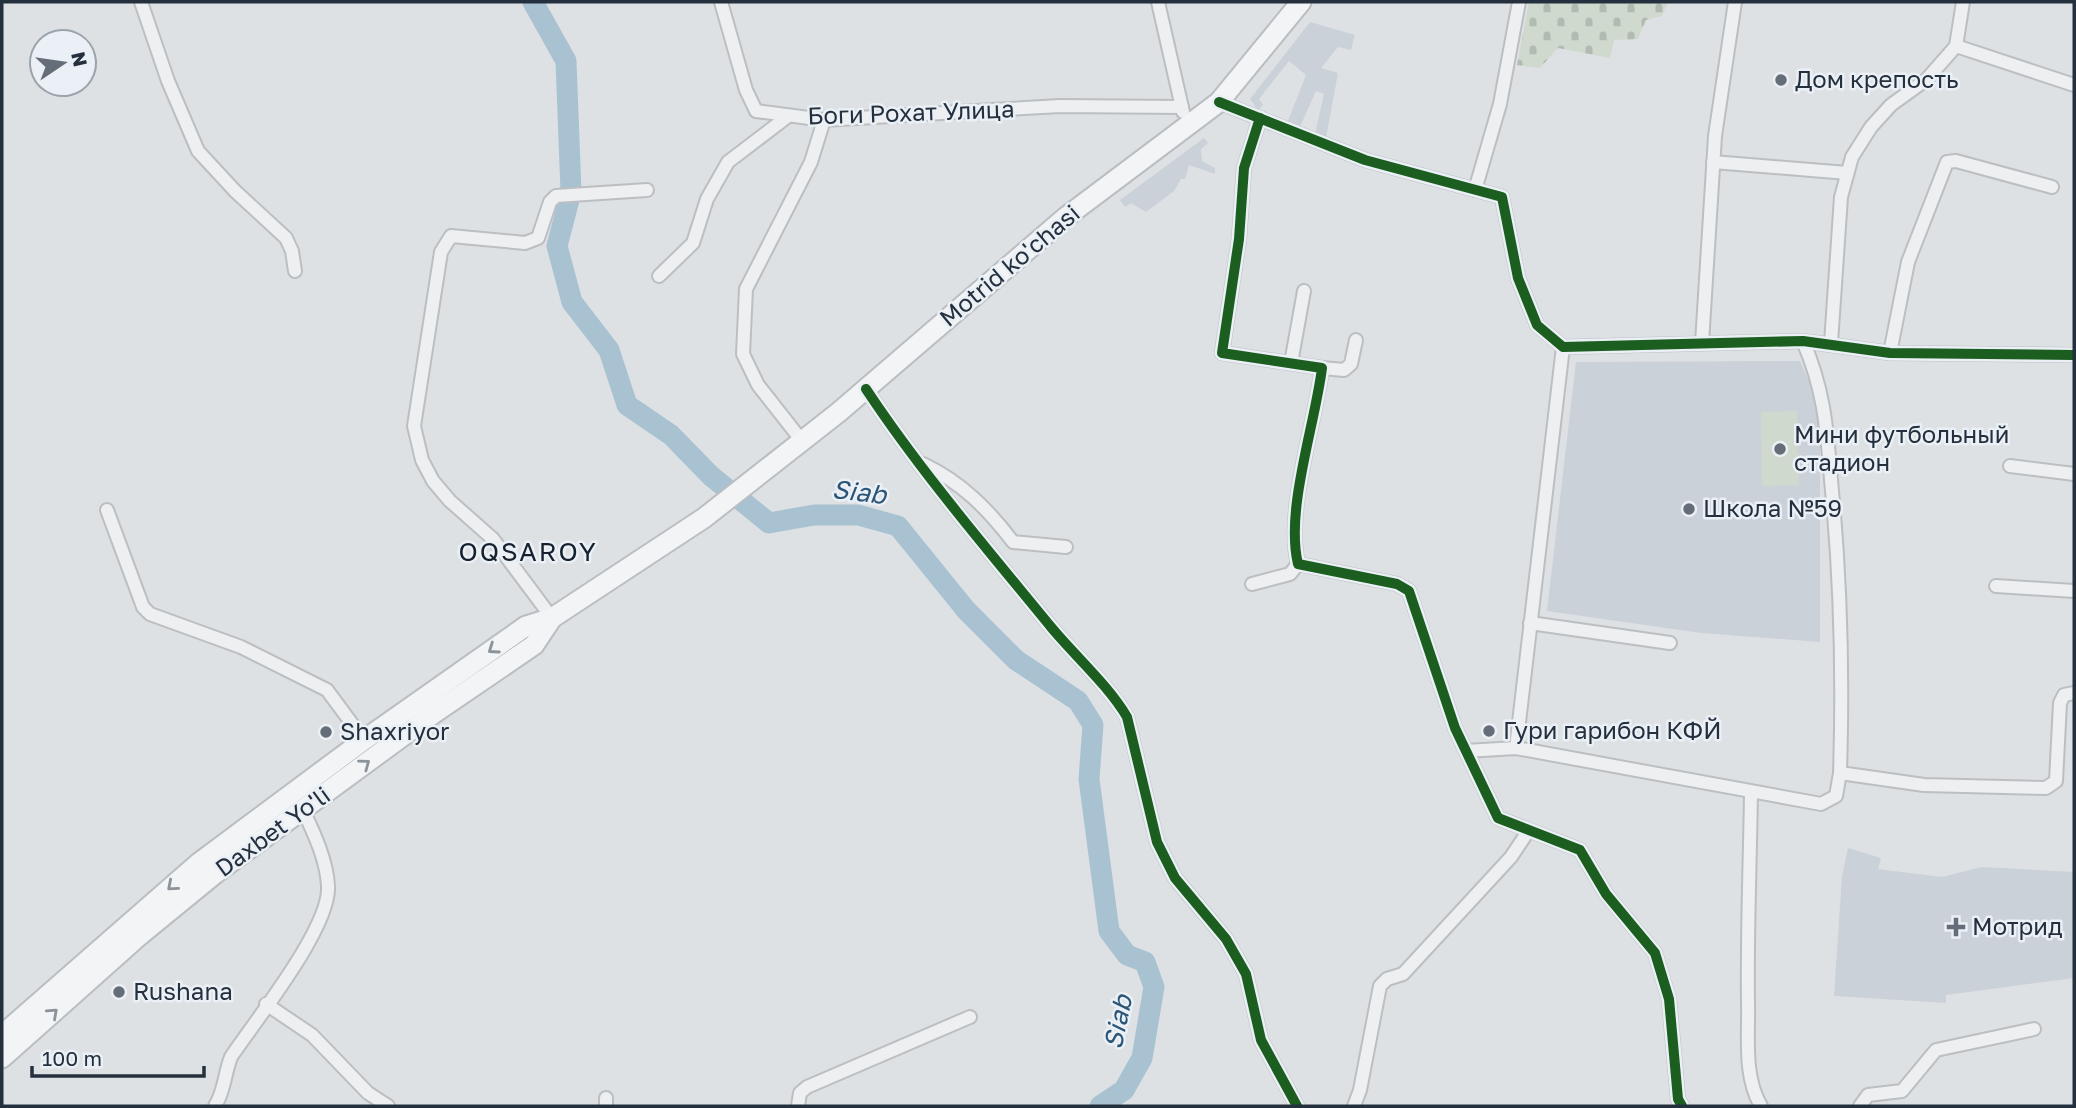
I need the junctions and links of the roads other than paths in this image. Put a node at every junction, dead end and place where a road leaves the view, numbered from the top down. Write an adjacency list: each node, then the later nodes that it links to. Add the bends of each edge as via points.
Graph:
1 (141, 2): 21 (street, via 198,151 286,238)
2 (721, 2): 12 (street, Боги Рохат Улица, via 756,111)
3 (1158, 2): 11 (street)
4 (1301, 2): 10 (main road, Motrid ko'chasi)
5 (1519, 2): 20 (street, via 1503,90)
6 (1735, 2): 16 (street)
7 (1963, 2): 8 (street)
8 (1956, 46): 9 (street); 17 (street, via 1927,79 1871,127)
9 (2074, 85)
10 (1219, 102): 13 (street); 15 (main road, Motrid ko'chasi)
11 (1182, 107): 14 (street, Боги Рохат Улица, via 1060,106); 15 (street)
12 (787, 117): 14 (street, Боги Рохат Улица); 22 (street, via 728,162 707,199 693,243)
13 (1260, 118): 20 (street, via 1365,160); 31 (street, via 1244,168 1222,353)
14 (824, 120): 34 (street, via 811,162 746,289 743,354 758,384)
15 (1187, 126): 33 (main road, Motrid ko'chasi, via 1066,217)
16 (1713, 162): 17 (street); 26 (street)
17 (1847, 173): 27 (street, via 1841,197)
18 (2052, 187): 29 (street, via 1947,162 1908,262)
19 (647, 190): 45 (street, via 556,196 538,238 526,243 463,236 451,236 445,242 414,426 422,460 433,481 493,539)
20 (1475, 190): 28 (street, via 1502,197 1518,278 1537,325)
21 (295, 271)
22 (659, 276)
23 (1304, 291): 31 (street)
24 (1356, 340): 32 (street, via 1352,364 1345,370)
25 (1803, 341): 26 (street); 27 (street); 52 (street, via 1823,397 1839,566 1843,668)
26 (1702, 343): 28 (street)
27 (1831, 343): 29 (street)
28 (1563, 347): 46 (street)
29 (1890, 353): 30 (street)
30 (2074, 355)
31 (1291, 363): 32 (street)
32 (1322, 368): 41 (street, via 1304,460 1294,548)
33 (866, 389): 34 (main road, Motrid ko'chasi); 35 (street)
34 (802, 441): 39 (main road, Motrid ko'chasi)
35 (920, 462): 40 (street, via 953,478 1013,542); 64 (street, via 1127,717 1157,842 1175,877 1226,939 1246,974 1261,1040)
36 (2010, 467): 37 (street)
37 (2074, 474)
38 (107, 510): 49 (street, via 143,607 150,614 241,647 327,690)
39 (704, 518): 45 (main road, Daxbet Yo'li)
40 (1066, 547)
41 (1298, 564): 42 (street, via 1290,574); 51 (street, via 1397,584 1409,591 1441,693)
42 (1252, 584)
43 (1996, 586): 44 (street)
44 (2074, 591)
45 (552, 618): 49 (main road, Daxbet Yo'li, one-way to 49, via 526,626); 54 (main road, Daxbet Yo'li, one-way to 45, via 534,645)
46 (1530, 624): 47 (street); 50 (street)
47 (1670, 643)
48 (2074, 693): 52 (street, via 2064,695 2060,703 2056,781 2046,788 1924,785)
49 (364, 740): 59 (main road, Daxbet Yo'li, one-way to 59, via 200,862)
50 (1516, 748): 51 (street); 53 (street)
51 (1466, 751): 55 (street, via 1498,818)
52 (1840, 773): 53 (street, via 1836,796 1821,804)
53 (1751, 793): 67 (street, via 1749,1066 1754,1095)
54 (303, 810): 56 (street, via 325,870 326,905 320,923); 60 (main road, Daxbet Yo'li, one-way to 54, via 149,928)
55 (1529, 830): 65 (street, via 1511,857 1403,974 1380,986); 66 (street, via 1580,850 1606,894 1655,953 1669,999)
56 (266, 1004): 61 (street, via 231,1057 225,1090); 62 (street, via 313,1035 368,1093)
57 (970, 1017): 63 (street, via 807,1087 800,1093)
58 (2034, 1029): 68 (street, via 1936,1050 1902,1091 1868,1095)
59 (2, 1035)
60 (2, 1058)
61 (215, 1106)
62 (388, 1106)
63 (798, 1106)
64 (1297, 1106)
65 (1354, 1106)
66 (1682, 1106)
67 (1761, 1106)
68 (1860, 1106)

